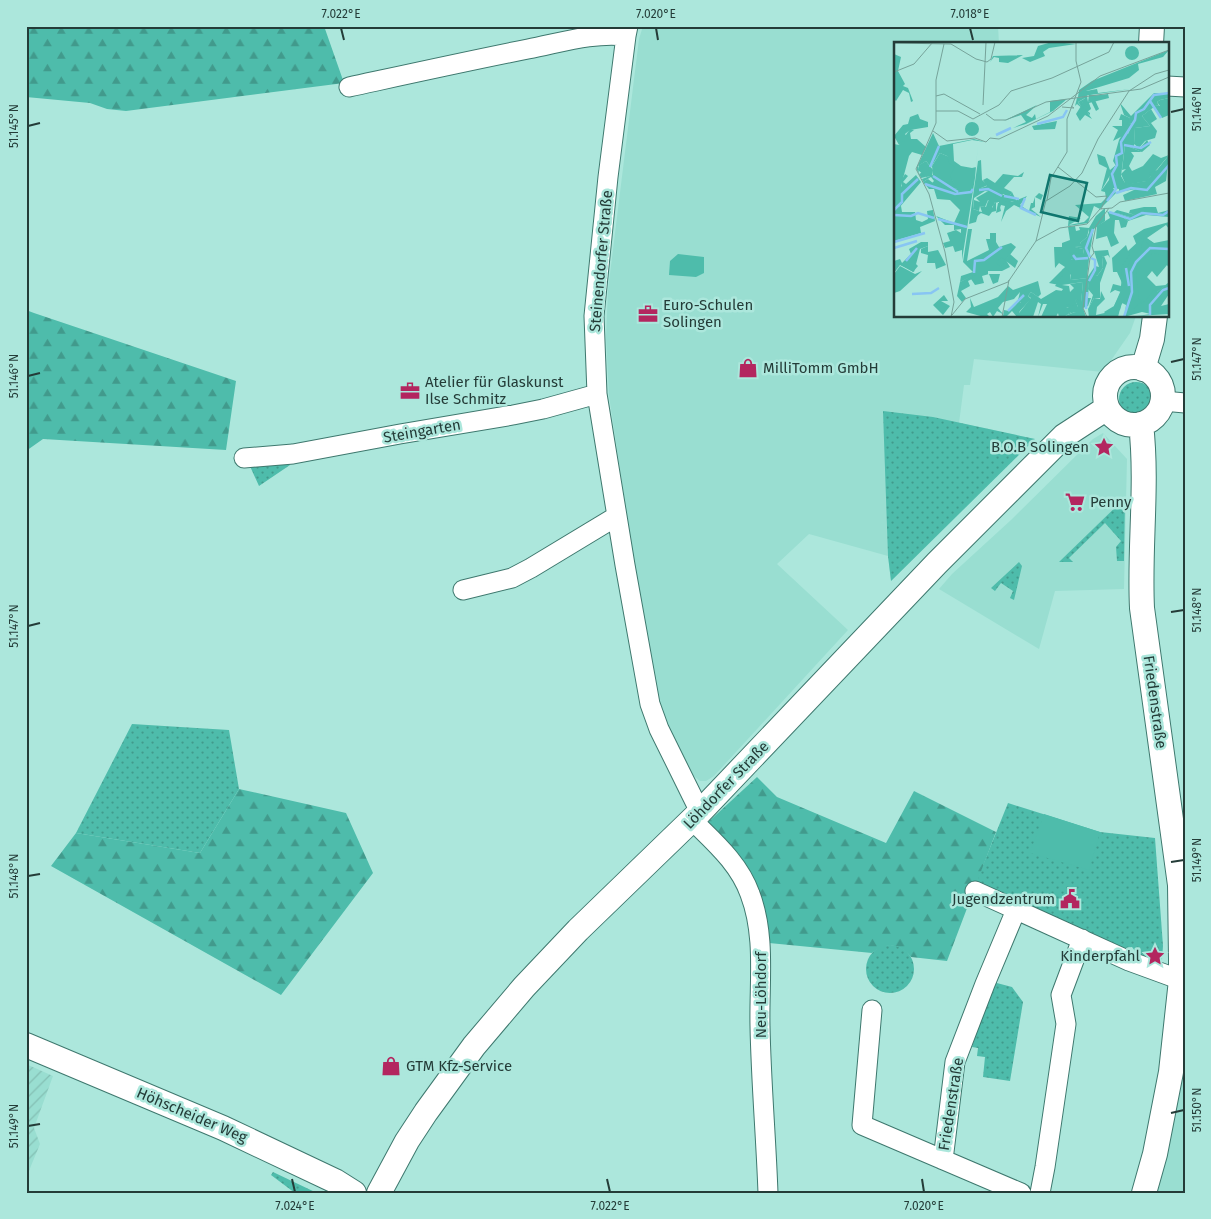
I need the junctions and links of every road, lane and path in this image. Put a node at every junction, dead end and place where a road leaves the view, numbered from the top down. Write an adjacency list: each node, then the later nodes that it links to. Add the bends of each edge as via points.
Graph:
1 (1152, 26): 3 (main road)
2 (627, 31): 5 (street, Steinendorfer Straße); 9 (street, Steinendorfer Straße, via 594,316)
3 (1151, 42)
4 (1168, 86): 6 (street)
5 (349, 87)
6 (1185, 87)
7 (1155, 318): 8 (main road)
8 (1143, 369): 10 (main road, via 1159,381 1162,391); 11 (main road, via 1124,369 1116,374 1106,390)
9 (597, 394): 13 (street, Steingarten, via 513,416 293,454); 14 (street, Steinendorfer Straße)
10 (1174, 402): 12 (main road)
11 (1108, 408): 12 (main road, via 1121,422); 16 (main road, Löhdorfer Straße, via 1064,436 937,563)
12 (1141, 424): 17 (main road, Friedenstraße, via 1144,458 1140,568 1142,608)
13 (244, 458)
14 (616, 516): 15 (street, via 512,578); 16 (street, Steinendorfer Straße, via 650,704)
15 (463, 590)
16 (696, 816): 26 (main road, Löhdorfer Straße, via 578,930 502,1012 426,1112); 27 (street, Neu-Löhdorf, via 739,872 750,894 758,924)
17 (1182, 886): 21 (main road, Friedenstraße)
18 (975, 891): 19 (street)
19 (1016, 910): 20 (street); 24 (street, Friedenstraße, via 955,1062)
20 (1082, 939): 21 (street); 29 (street, via 1061,995 1066,1024)
21 (1181, 980): 30 (main road, Friedenstraße, via 1170,1072 1155,1154)
22 (872, 1010): 24 (street, Friedenstraße, via 862,1125)
23 (26, 1045): 25 (main road, Höhscheider Weg, via 222,1128 326,1176)
24 (943, 1160): 28 (street, Friedenstraße)
25 (354, 1193)
26 (380, 1193)
27 (768, 1193)
28 (1021, 1193)
29 (1040, 1193)
30 (1144, 1193)

